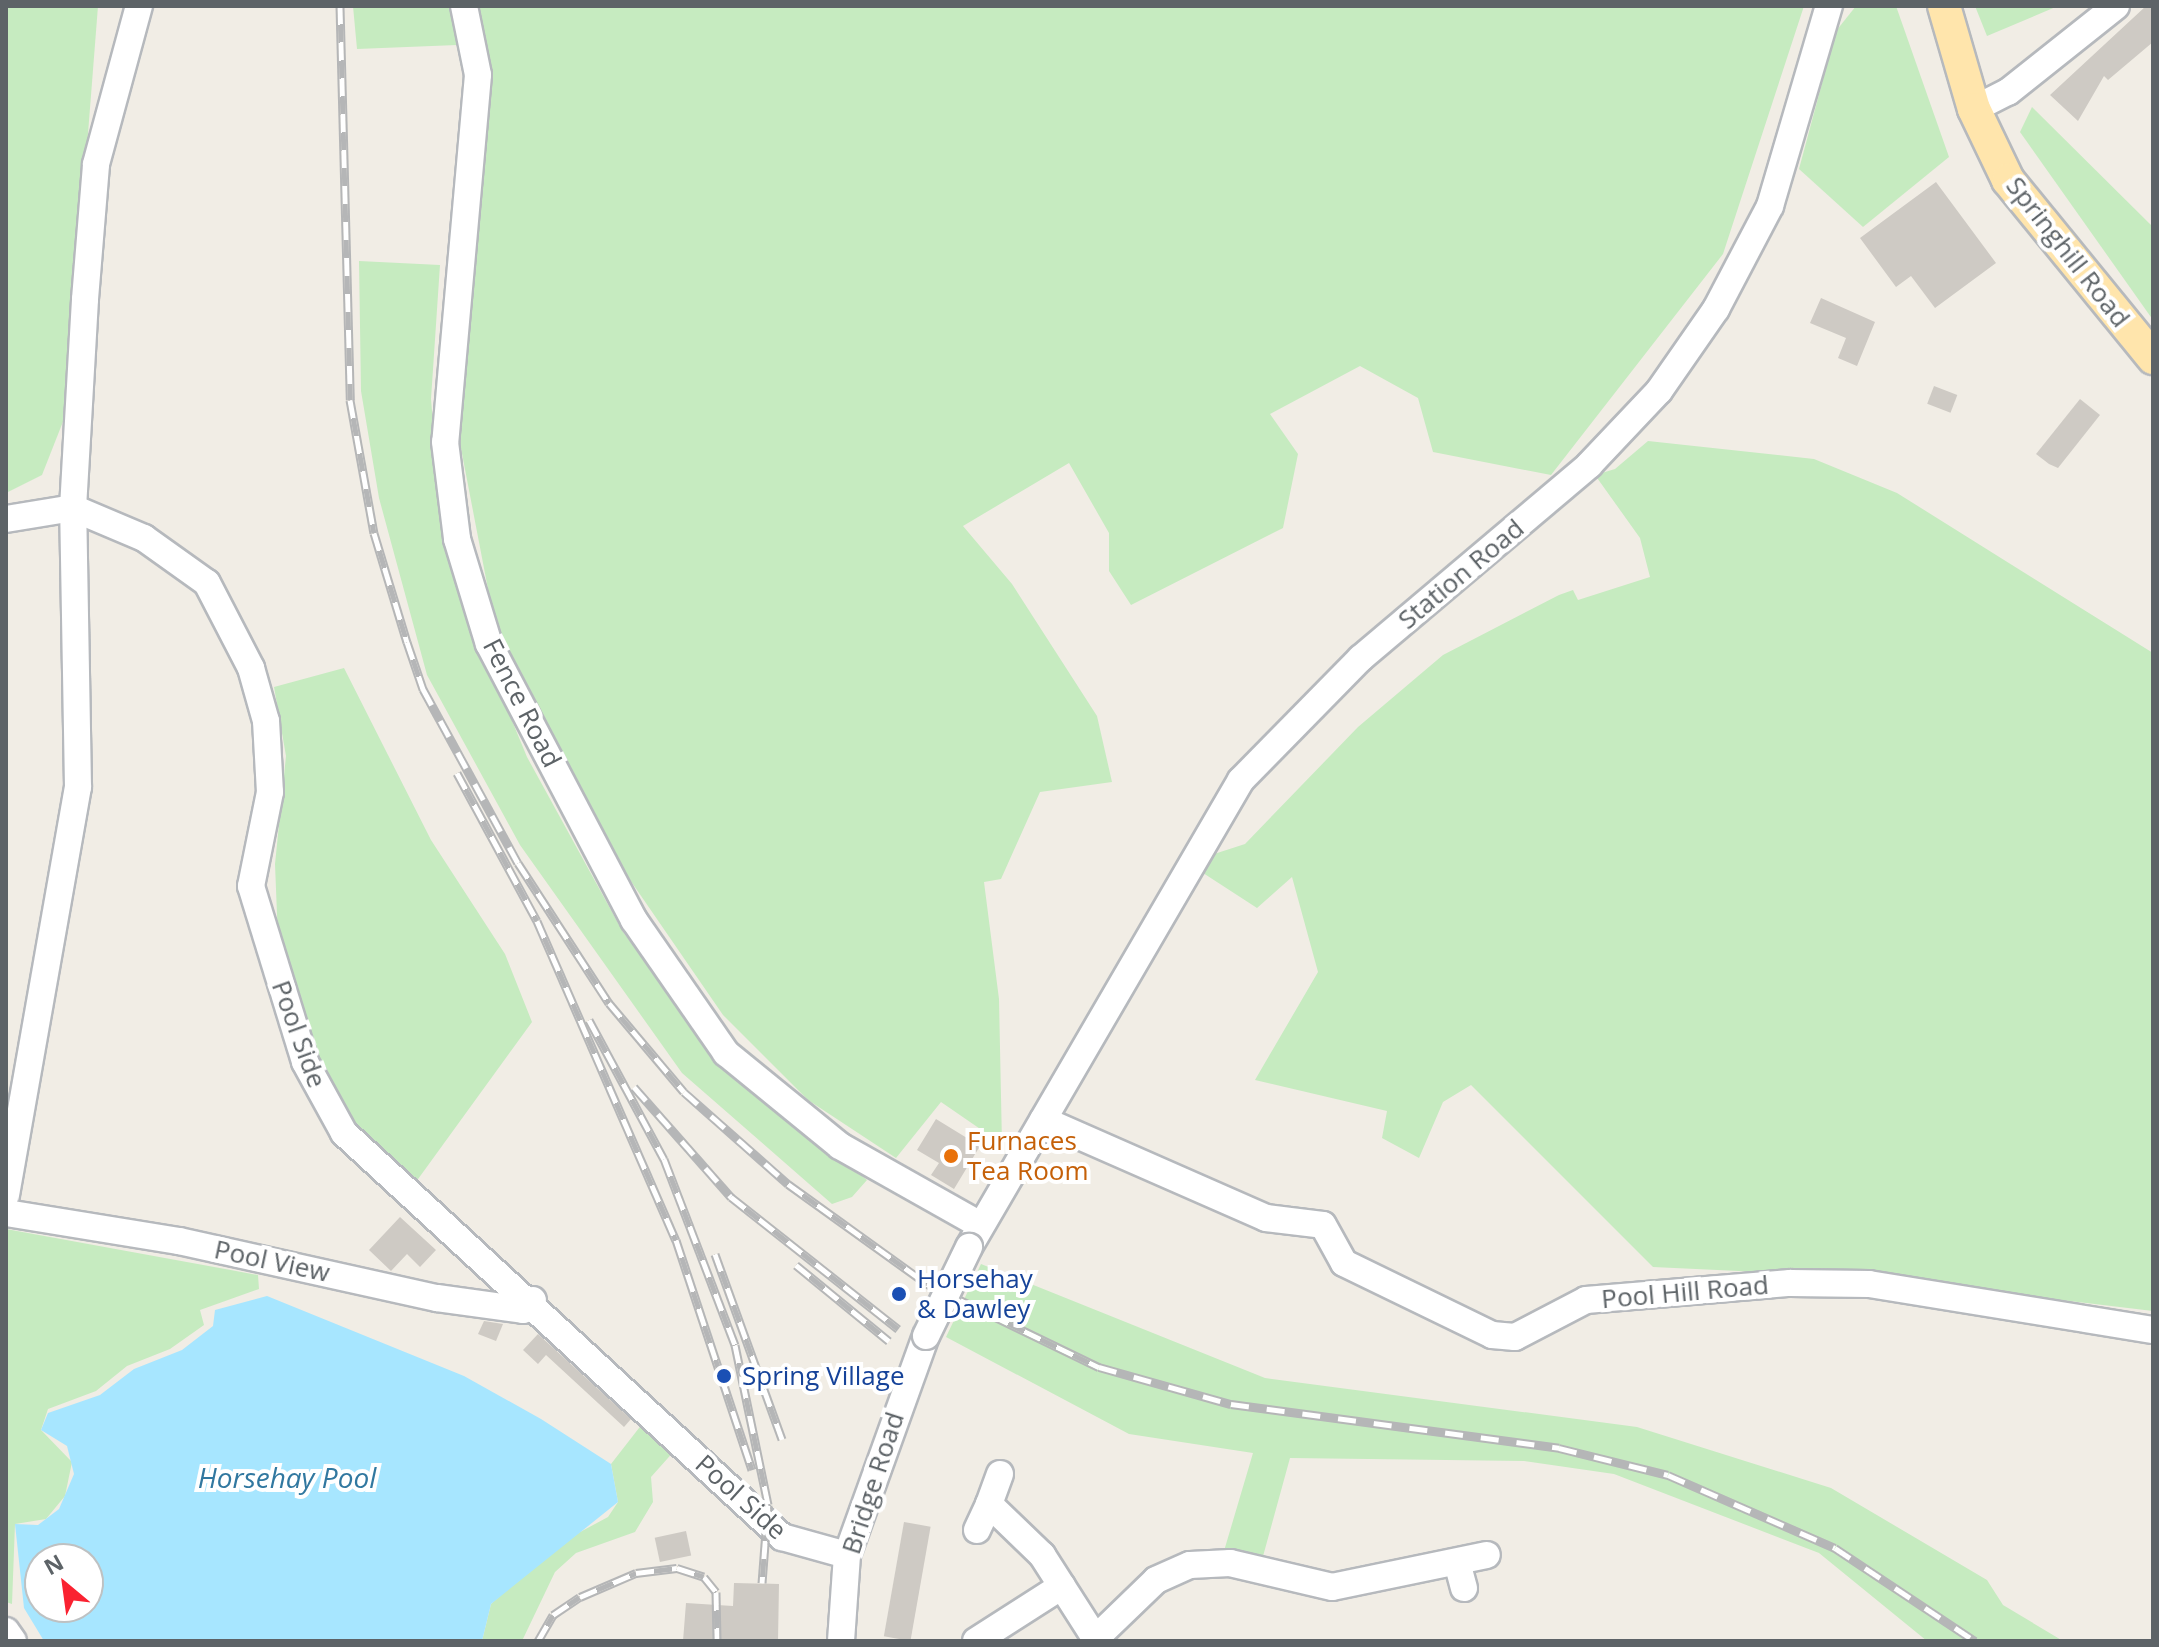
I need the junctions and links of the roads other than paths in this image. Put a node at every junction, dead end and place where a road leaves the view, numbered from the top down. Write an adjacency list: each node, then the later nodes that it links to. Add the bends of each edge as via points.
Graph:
1 (139, 6): 8 (street, via 96,164)
2 (464, 6): 13 (street, Fence Road, via 478,75 445,442 457,539 489,644 634,920 726,1053 840,1146)
3 (1829, 6): 10 (street, Station Road, via 1754,247 1669,376 1582,472 1361,658 1248,771)
4 (1944, 6): 6 (main road, Springhill Road)
5 (2116, 6): 6 (street, via 2008,92)
6 (1974, 109): 7 (main road, Springhill Road, via 2008,180)
7 (2153, 358)
8 (73, 508): 9 (street); 11 (street, via 78,787); 14 (street, Pool Side, via 144,538 207,583 251,668 266,721 270,792 251,886 321,1096 344,1133)
9 (6, 519)
10 (1043, 1120): 13 (street, Bridge Road); 15 (street, Pool Hill Road, via 1266,1218 1323,1225 1344,1263 1492,1335 1515,1337 1586,1300 1790,1283 1869,1284)
11 (6, 1195)
12 (6, 1213): 14 (street, Pool View, via 179,1241 437,1298 523,1310)
13 (975, 1236): 19 (street, Bridge Road, bridge, via 926,1336)
14 (533, 1300): 19 (street, Pool Side, via 782,1537)
15 (2153, 1330)
16 (1000, 1474): 17 (street)
17 (989, 1504): 18 (street); 21 (street, via 1022,1532)
18 (977, 1530)
19 (847, 1555): 25 (street, Bridge Road)
20 (1487, 1555): 23 (street, via 1461,1575 1332,1587 1230,1563 1190,1565 1156,1580)
21 (1062, 1586): 23 (street); 26 (street)
22 (6, 1631): 24 (street)
23 (1096, 1640)
24 (13, 1641)
25 (841, 1641)
26 (976, 1641)

